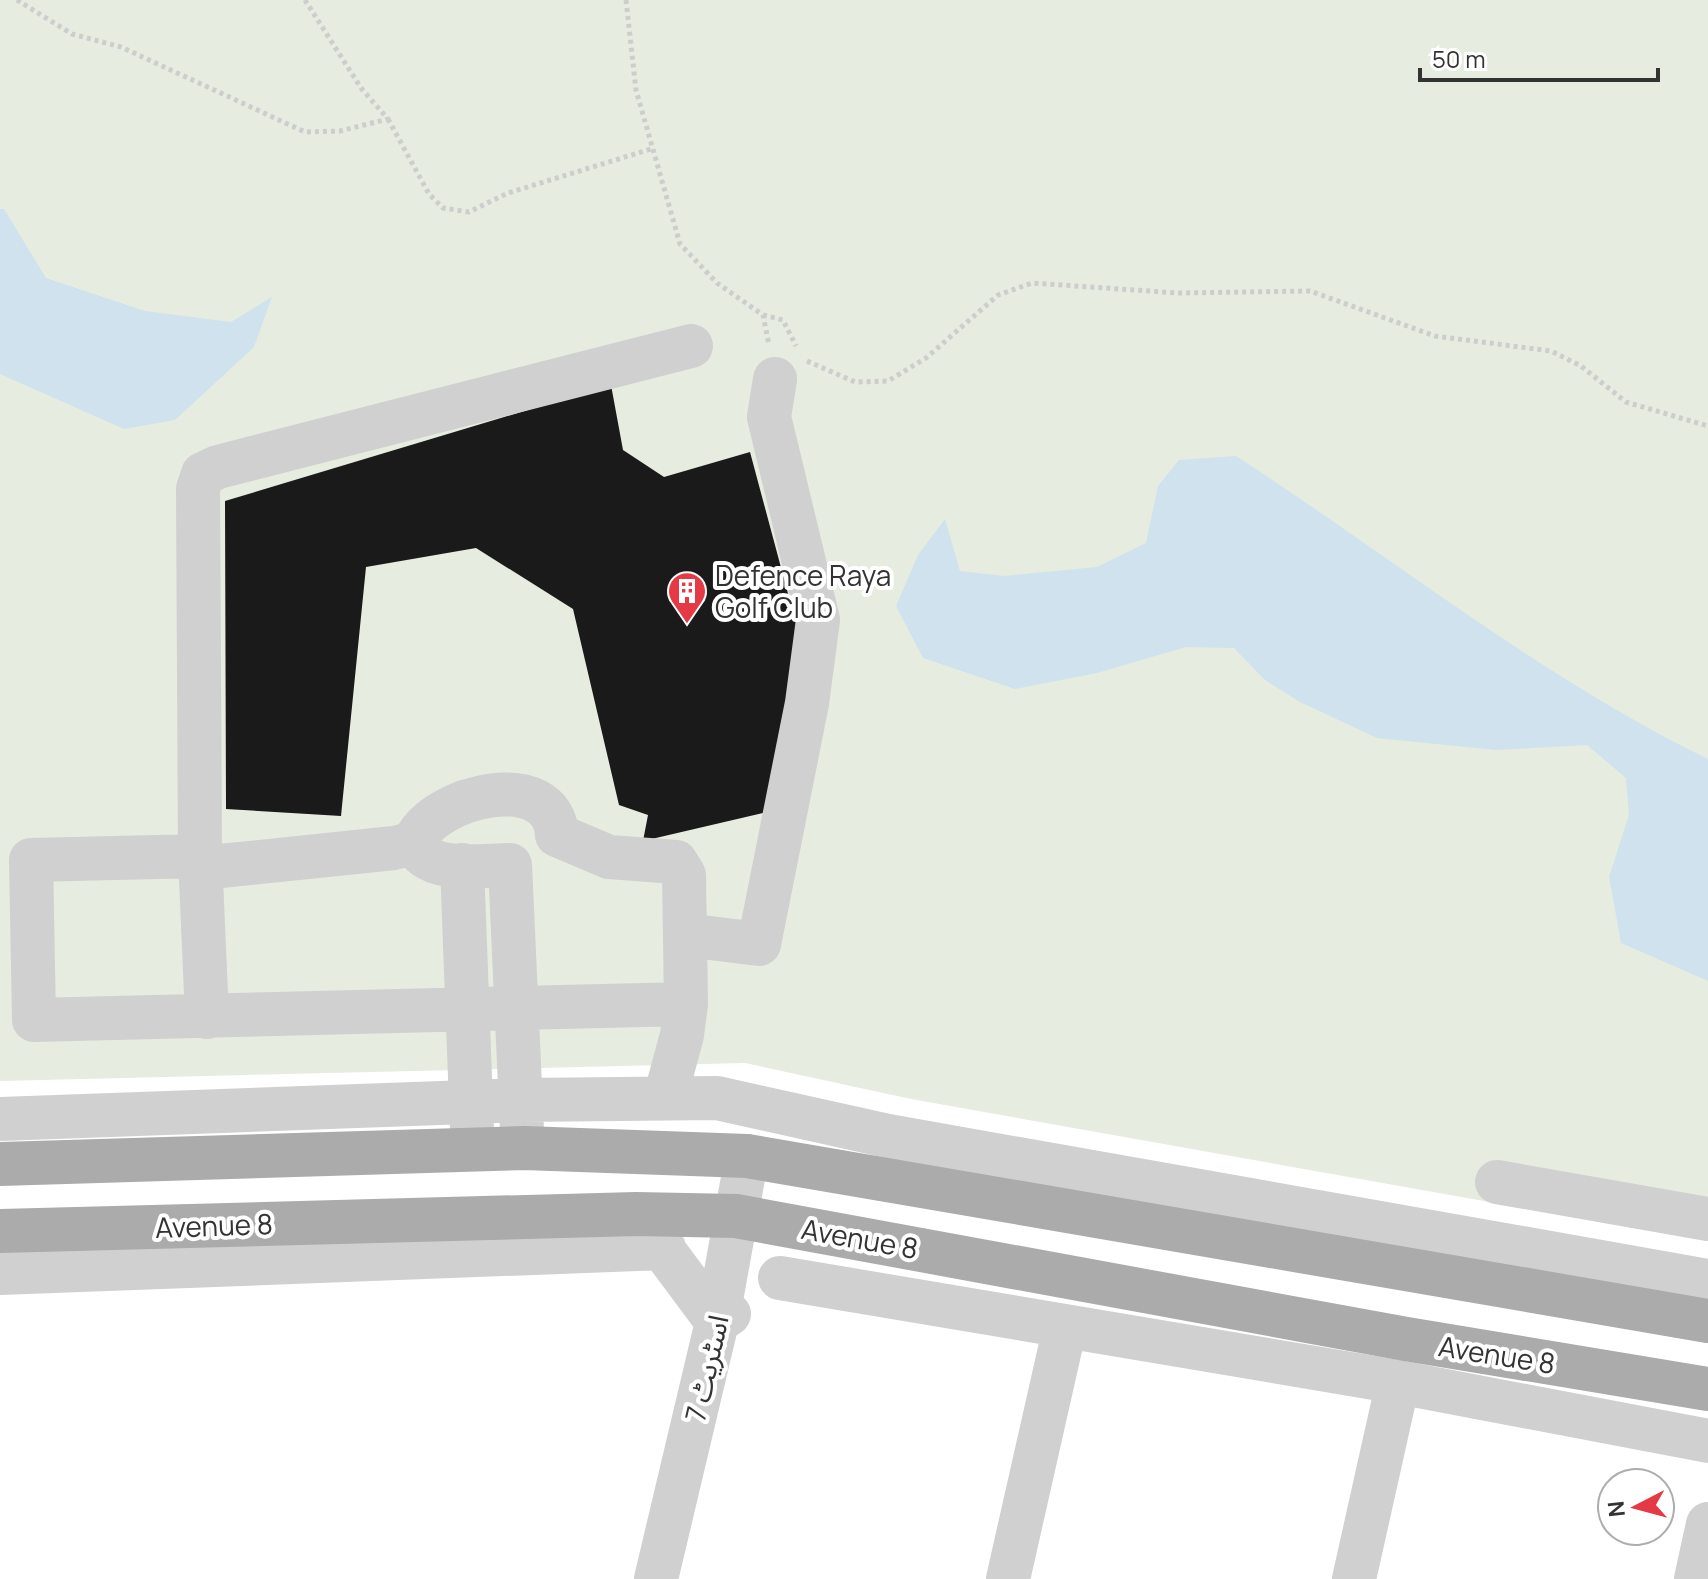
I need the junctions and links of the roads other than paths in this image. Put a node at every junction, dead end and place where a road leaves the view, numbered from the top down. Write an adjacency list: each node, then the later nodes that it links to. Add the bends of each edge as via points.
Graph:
1 (691, 346): 5 (street, via 203,474 198,489)
2 (775, 379): 8 (street, via 769,417 818,620 807,703 759,944)
3 (557, 835): 4 (street, via 556,820 544,805 497,794 467,799 419,831); 7 (street, via 549,853 537,862); 8 (street, via 609,857 676,862 684,875)
4 (414, 843): 5 (street); 6 (street, via 420,855 435,862)
5 (200, 862): 12 (street); 12 (street, via 31,860 34,1020)
6 (462, 865): 7 (street); 11 (street)
7 (510, 865): 10 (street)
8 (685, 935): 9 (street)
9 (686, 1004): 10 (street); 13 (street)
10 (516, 1010): 11 (street); 14 (street)
11 (468, 1011): 12 (street); 15 (street)
12 (207, 1017)
13 (665, 1098): 14 (street); 30 (street, via 717,1098 888,1136)
14 (521, 1100): 15 (street); 17 (street)
15 (471, 1102): 16 (street); 18 (street)
16 (0, 1119)
17 (524, 1148): 18 (main road); 19 (main road)
18 (472, 1151): 20 (main road)
19 (747, 1156): 23 (street, اسٹریٹ 7); 31 (main road)
20 (0, 1164)
21 (1497, 1182): 24 (street)
22 (636, 1214): 23 (main road, Avenue 8); 25 (main road, Avenue 8); 27 (street)
23 (736, 1216): 26 (main road, Avenue 8); 32 (street, اسٹریٹ 7)
24 (1708, 1219)
25 (0, 1231)
26 (862, 1237): 29 (street); 35 (main road, Avenue 8, via 1113,1287)
27 (664, 1248): 28 (street); 32 (street)
28 (0, 1273)
29 (780, 1278): 32 (street); 33 (street)
30 (1708, 1281)
31 (1708, 1321)
32 (717, 1322): 38 (street, اسٹریٹ 7)
33 (1065, 1327): 34 (street); 39 (street)
34 (1398, 1382): 36 (street); 40 (street)
35 (1708, 1389)
36 (1708, 1441)
37 (1708, 1524): 41 (street)
38 (656, 1579)
39 (1008, 1579)
40 (1354, 1579)
41 (1696, 1579)

